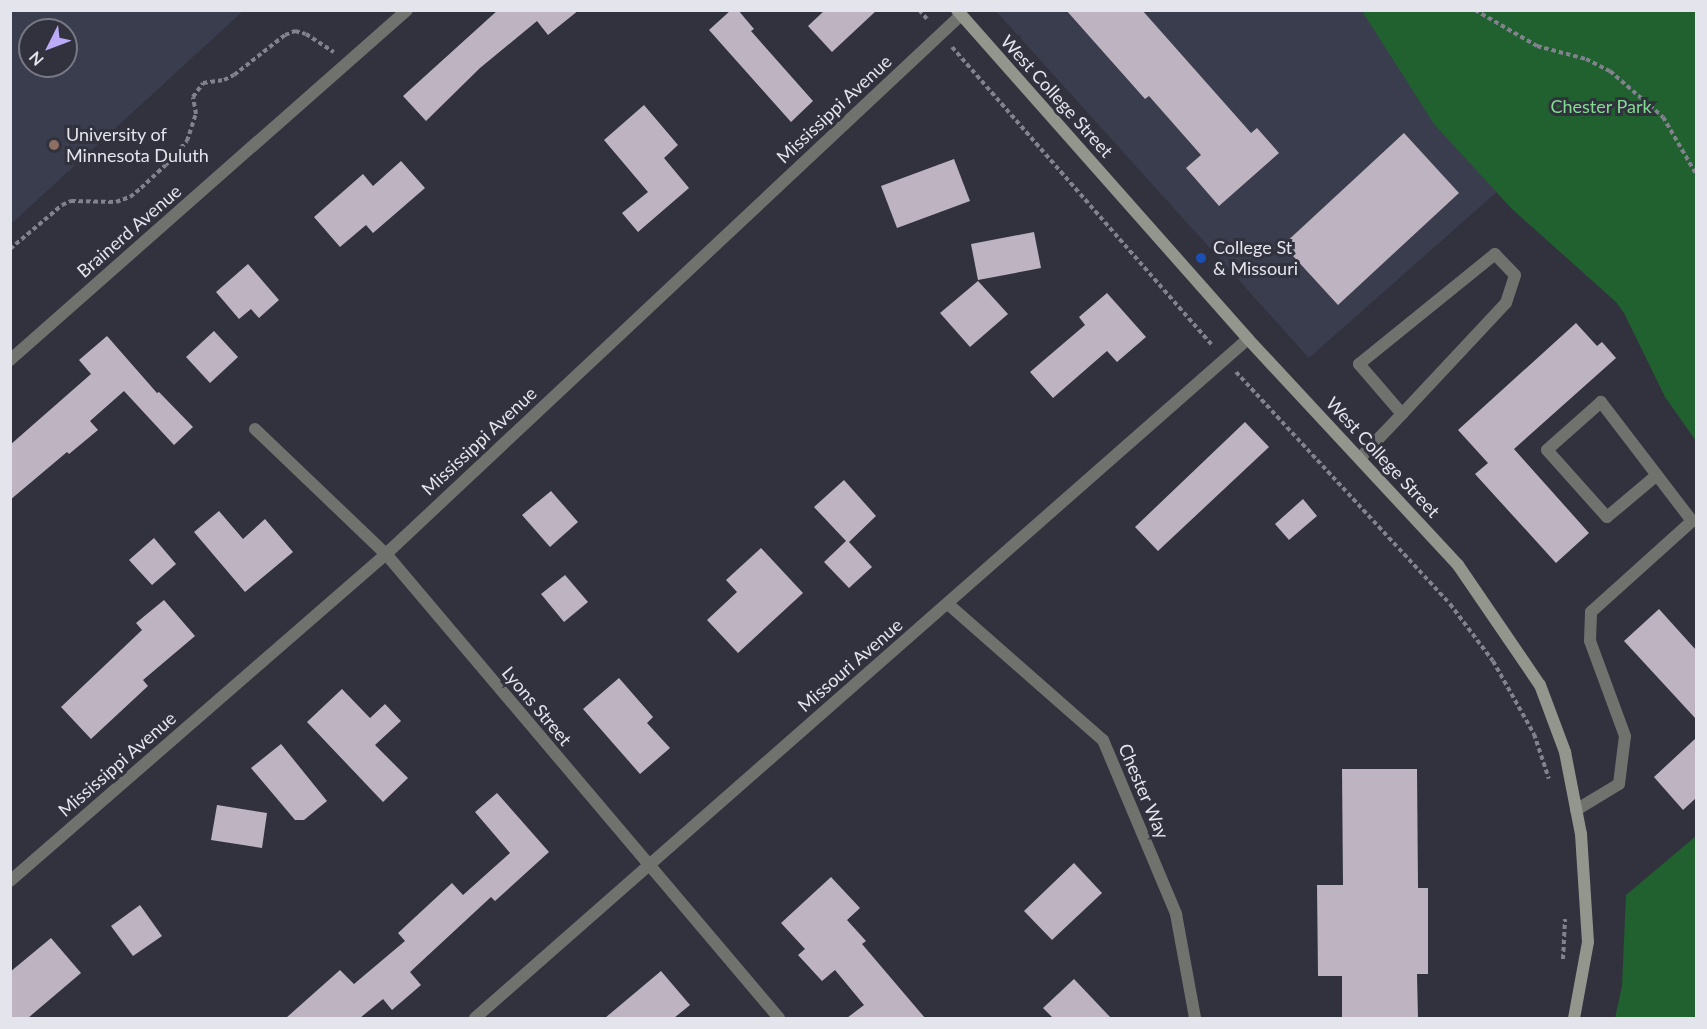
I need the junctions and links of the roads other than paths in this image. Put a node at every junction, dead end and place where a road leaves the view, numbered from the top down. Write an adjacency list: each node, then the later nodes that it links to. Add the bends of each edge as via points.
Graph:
1 (407, 10): 4 (street, Brainerd Avenue)
2 (959, 13): 3 (street, West College Street); 10 (street, Mississippi Avenue)
3 (1248, 339): 7 (street, West College Street); 11 (street, Missouri Avenue)
4 (10, 360)
5 (1402, 414): 5 (street, via 1506,303 1515,274 1495,254 1359,364); 7 (street)
6 (255, 429): 10 (street, Lyons Street)
7 (1360, 458): 12 (street, West College Street, via 1458,565 1540,685 1564,752)
8 (1656, 475): 8 (street, via 1601,402 1547,450 1607,517); 9 (street)
9 (1694, 525): 12 (street, via 1591,612 1590,641 1625,736 1619,784)
10 (386, 554): 13 (street, Lyons Street); 14 (street, Mississippi Avenue)
11 (948, 604): 13 (street, Missouri Avenue); 17 (street, Chester Way, via 1103,740 1176,914)
12 (1576, 810): 18 (street, West College Street, via 1588,942)
13 (647, 865): 15 (street, Missouri Avenue); 16 (street, Lyons Street)
14 (10, 881)
15 (475, 1018)
16 (778, 1018)
17 (1195, 1018)
18 (1574, 1018)

